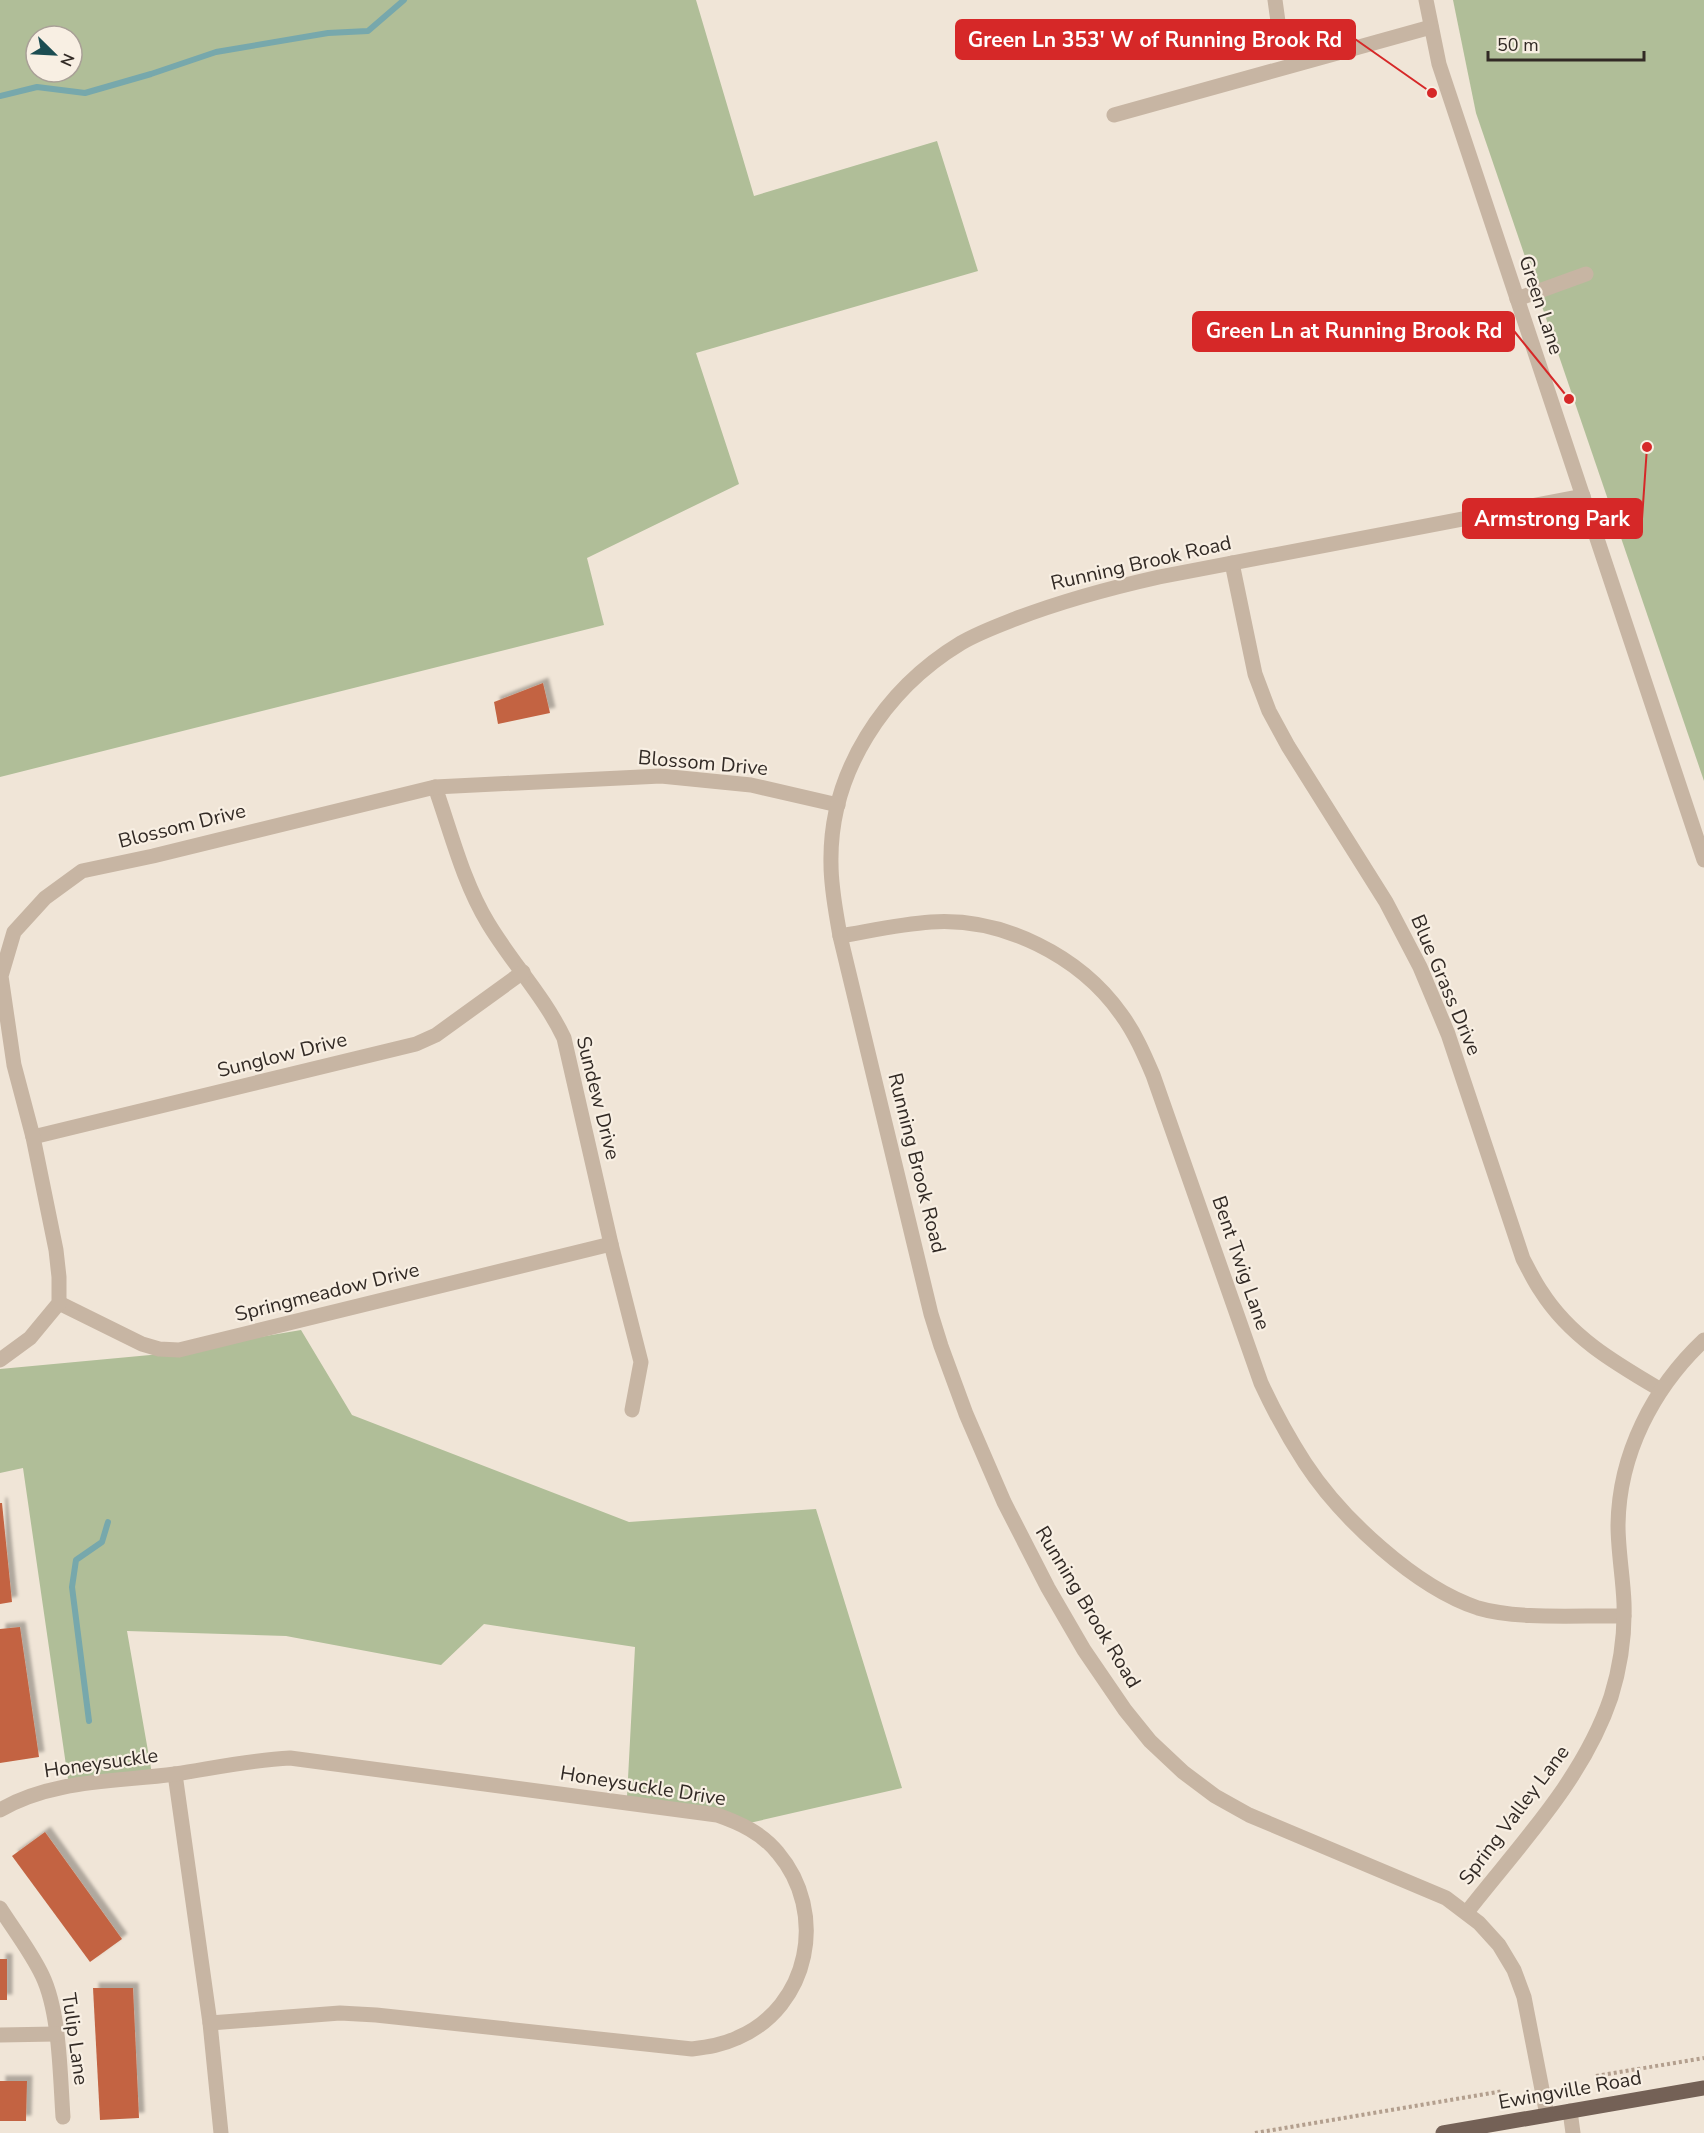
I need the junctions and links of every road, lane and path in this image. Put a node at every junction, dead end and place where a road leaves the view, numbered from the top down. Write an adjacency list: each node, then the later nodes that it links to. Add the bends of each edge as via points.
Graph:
1 (1275, 0): 4 (street)
2 (1426, 0): 3 (street, Green Lane)
3 (1431, 27): 5 (street); 7 (street, Green Lane, via 1439,64)
4 (1279, 29)
5 (1114, 115)
6 (1586, 274): 7 (street)
7 (1517, 299): 8 (street, Green Lane)
8 (1583, 496): 9 (street, Running Brook Road); 12 (street, Green Lane)
9 (1232, 563): 11 (street, Running Brook Road, via 1103,590 1047,607 963,642 929,664 880,716 861,746); 20 (street, Blue Grass Drive, via 1255,674 1269,711 1386,902 1420,967 1448,1034 1523,1259 1541,1292 1591,1347)
10 (435, 787): 11 (street, Blossom Drive, via 661,776 751,785); 14 (street, Sundew Drive, via 473,896); 15 (street, Blossom Drive, via 82,871 45,898 14,932 1,975 14,1065)
11 (838, 805): 13 (street, Running Brook Road, via 831,862)
12 (1704, 860)
13 (840, 936): 22 (street, Bent Twig Lane, via 932,922 967,923 1005,931 1038,944 1095,984 1121,1013 1153,1075 1261,1383 1281,1425 1335,1502 1410,1571 1478,1608 1508,1614); 26 (street, Running Brook Road, via 931,1314 966,1414 1004,1502 1084,1650 1150,1741 1215,1796 1249,1815 1446,1898)
14 (523, 972): 15 (street, Sunglow Drive, via 436,1035 416,1044); 16 (street, Sundew Drive, via 564,1038)
15 (33, 1137): 17 (street, Blossom Drive, via 56,1250)
16 (611, 1244): 17 (street, Springmeadow Drive, via 179,1350 142,1344); 21 (street, Sundew Drive, via 641,1362)
17 (58, 1303): 19 (street, via 30,1338)
18 (1704, 1340): 20 (street, Spring Valley Lane)
19 (0, 1360)
20 (1661, 1390): 22 (street, Spring Valley Lane, via 1643,1420 1622,1488 1618,1524)
21 (632, 1410)
22 (1624, 1616): 26 (street, Spring Valley Lane, via 1621,1654 1611,1695 1580,1767)
23 (175, 1774): 24 (street, Honeysuckle, via 57,1787); 27 (street); 27 (street, Honeysuckle Drive, via 290,1758 717,1815 760,1835 778,1852 802,1895 807,1920 804,1956 790,1991 758,2026 717,2046 693,2049 340,2013)
24 (0, 1810)
25 (0, 1908): 28 (street, Tulip Lane, via 42,1976)
26 (1467, 1912): 35 (street, Running Brook Road, via 1498,1945 1514,1970 1524,1997)
27 (210, 2023): 37 (street)
28 (56, 2034): 29 (street); 36 (street, Tulip Lane)
29 (0, 2036)
30 (1704, 2058): 31 (path)
31 (1596, 2076)
32 (1704, 2088): 34 (main road, Ewingville Road)
33 (1503, 2091): 38 (path)
34 (1570, 2111): 35 (main road, Ewingville Road); 40 (street)
35 (1547, 2115): 39 (main road, Ewingville Road)
36 (63, 2117)
37 (221, 2133)
38 (1255, 2133)
39 (1443, 2133)
40 (1574, 2133)

